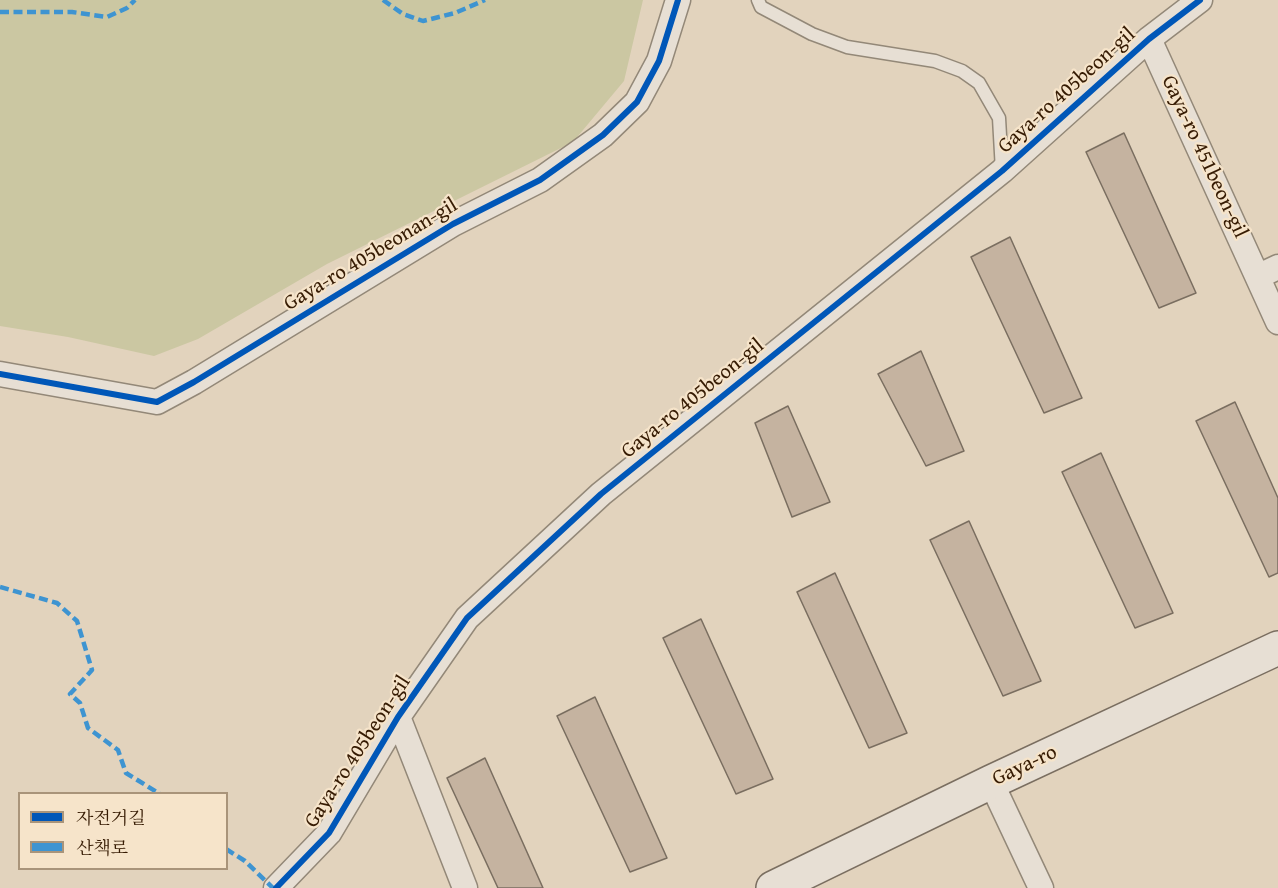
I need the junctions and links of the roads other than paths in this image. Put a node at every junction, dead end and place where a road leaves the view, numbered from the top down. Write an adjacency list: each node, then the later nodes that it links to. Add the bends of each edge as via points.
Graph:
1 (678, 0): 8 (street, Gaya-ro 405beonan-gil, via 659,61 637,102 603,135 540,180 453,224 194,382 157,402)
2 (758, 0): 5 (lane, via 761,7 838,44 935,61 979,82 999,118)
3 (1200, 0): 4 (street, Gaya-ro 405beon-gil)
4 (1149, 39): 5 (street, Gaya-ro 405beon-gil); 6 (street, Gaya-ro 451beon-gil)
5 (1002, 171): 10 (street, Gaya-ro 405beon-gil, via 601,494 467,618)
6 (1268, 271): 7 (street, Gaya-ro 451beon-gil)
7 (1278, 322)
8 (0, 374)
9 (1278, 648): 11 (main road, Gaya-ro)
10 (398, 717): 12 (street, Gaya-ro 405beon-gil, via 329,833); 13 (street)
11 (991, 782): 14 (main road, Gaya-ro); 15 (street)
12 (276, 888)
13 (465, 888)
14 (773, 888)
15 (1041, 888)

